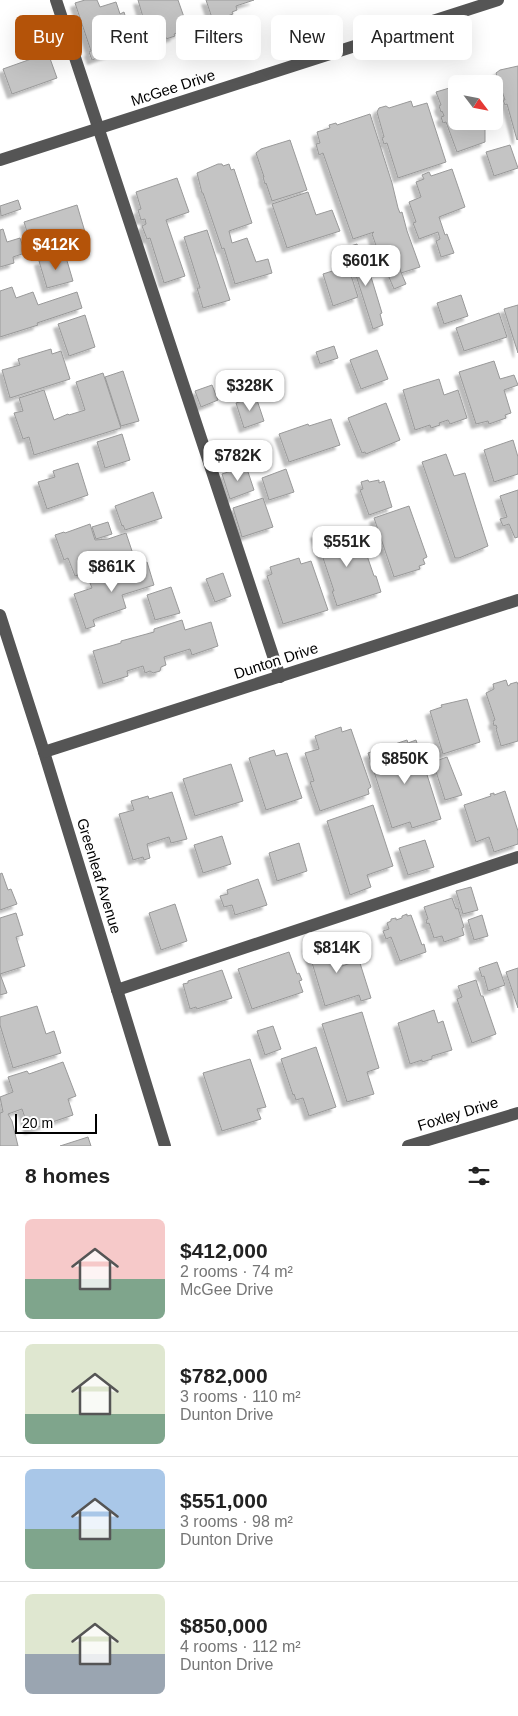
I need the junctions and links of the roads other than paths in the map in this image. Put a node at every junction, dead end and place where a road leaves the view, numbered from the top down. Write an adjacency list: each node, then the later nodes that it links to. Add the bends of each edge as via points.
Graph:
1 (56, 0): 3 (street)
2 (498, 0): 3 (street, McGee Drive)
3 (100, 128): 4 (street, McGee Drive); 7 (street)
4 (0, 160)
5 (518, 600): 7 (street, Dunton Drive)
6 (0, 615): 8 (street, Greenleaf Avenue)
7 (280, 676): 8 (street, Dunton Drive)
8 (44, 752): 10 (street, Greenleaf Avenue)
9 (518, 857): 10 (street)
10 (117, 990): 12 (street, Greenleaf Avenue)
11 (518, 1113): 13 (street, Foxley Drive)
12 (165, 1146)
13 (408, 1146)

